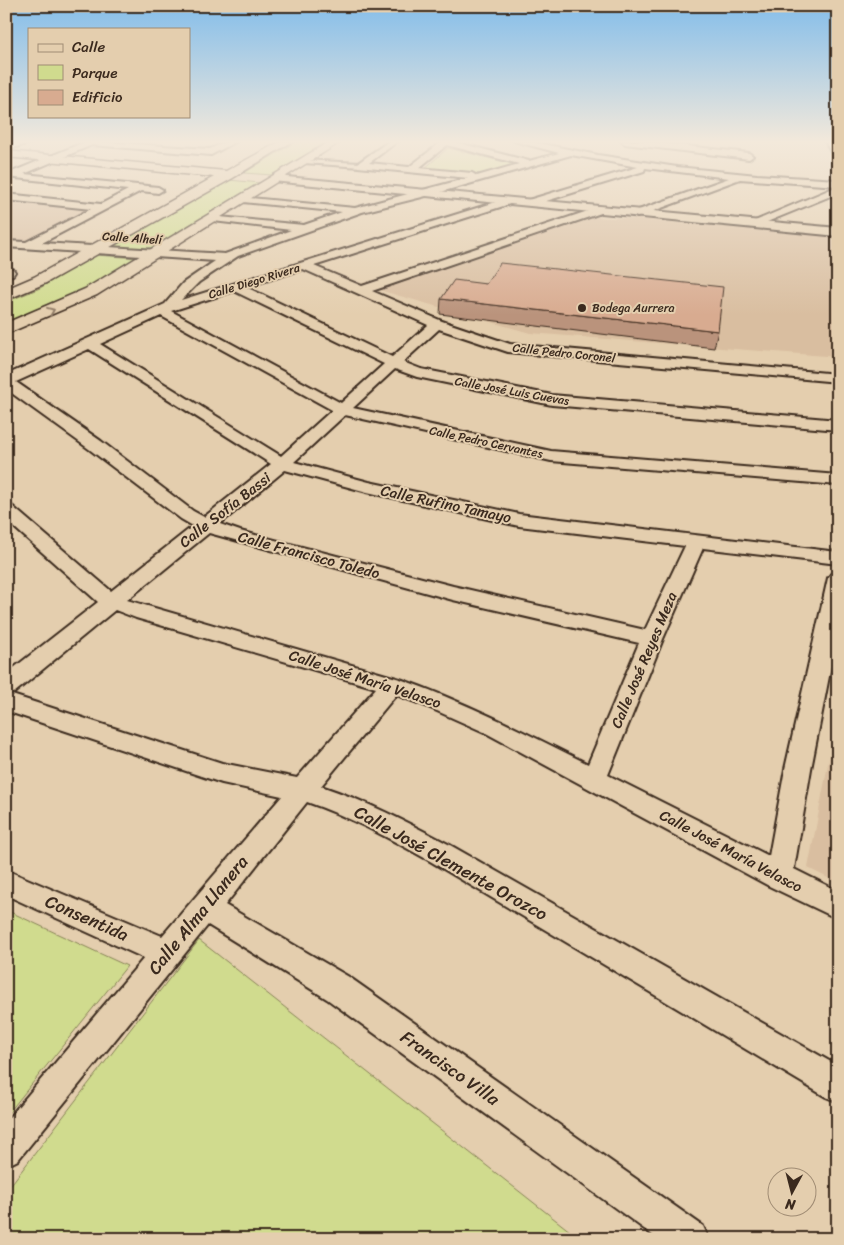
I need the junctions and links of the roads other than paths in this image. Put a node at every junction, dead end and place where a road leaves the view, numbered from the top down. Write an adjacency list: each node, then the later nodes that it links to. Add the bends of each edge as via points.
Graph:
1 (26, 199): 13 (street)
2 (117, 199): 13 (street)
3 (184, 199): 23 (main road)
4 (243, 199): 17 (main road)
5 (244, 199): 14 (street)
6 (402, 199): 14 (street)
7 (490, 199): 11 (street)
8 (542, 199): 12 (street)
9 (679, 199): 16 (street)
10 (813, 199): 18 (street)
11 (509, 201): 12 (street); 27 (street, Calle Diego Rivera)
12 (529, 203): 15 (street)
13 (102, 207): 22 (street)
14 (358, 210): 19 (street)
15 (600, 210): 16 (street); 29 (street)
16 (636, 214): 18 (street)
17 (213, 218): 19 (street); 24 (main road)
18 (752, 224): 20 (street)
19 (307, 229): 26 (street)
20 (838, 232)
21 (6, 244): 22 (street, Calle Alhelí)
22 (28, 245): 23 (street, Calle Alhelí); 25 (street)
23 (94, 249): 24 (street, Calle Alhelí); 30 (main road)
24 (156, 253): 26 (street, Calle Alhelí); 33 (main road, one-way to 24, via 81,298)
25 (6, 257)
26 (226, 258): 31 (street, via 186,287)
27 (304, 266): 28 (street, Calle Diego Rivera); 29 (street, Calle Pedro Coronel)
28 (236, 287): 31 (street, Calle Diego Rivera); 35 (street, Calle José Luis Cuevas)
29 (360, 291): 32 (street, Calle Pedro Coronel)
30 (6, 295)
31 (165, 309): 34 (street, Calle Diego Rivera); 38 (street, Calle Pedro Cervantes)
32 (436, 324): 35 (street, Calle Sofía Bassi); 36 (street, Calle Pedro Coronel, via 516,349)
33 (6, 329)
34 (90, 343): 37 (street, Calle Diego Rivera); 40 (street, Calle Rufino Tamayo)
35 (392, 363): 38 (street, Calle Sofía Bassi); 39 (street, Calle José Luis Cuevas, via 417,373 552,400)
36 (838, 378)
37 (6, 382): 43 (street, Calle Francisco Toledo)
38 (343, 410): 40 (street, Calle Sofía Bassi); 41 (street, Calle Pedro Cervantes, via 551,456)
39 (838, 425)
40 (282, 464): 43 (street, Calle Sofía Bassi); 44 (street, Calle Rufino Tamayo, via 367,487 519,520)
41 (838, 480)
42 (6, 510): 47 (street, Calle José María Velasco)
43 (205, 525): 47 (street, Calle Sofía Bassi); 48 (street, Calle Francisco Toledo, via 360,569 566,621)
44 (696, 542): 45 (street, Calle Rufino Tamayo); 48 (street, Calle José Reyes Meza)
45 (838, 558)
46 (838, 578): 54 (street)
47 (110, 601): 49 (street, Calle José María Velasco); 50 (street, Calle Sofía Bassi)
48 (652, 639): 52 (street, Calle José Reyes Meza)
49 (392, 685): 52 (street, Calle José María Velasco, via 492,726); 53 (street, Calle Alma Llanera)
50 (6, 687)
51 (6, 702): 53 (street, Calle José Clemente Orozco, via 222,773)
52 (594, 779): 54 (street, Calle José María Velasco)
53 (302, 790): 57 (street, Calle Alma Llanera); 59 (street, Calle José Clemente Orozco, via 379,820 440,853)
54 (779, 877): 56 (street, Calle José María Velasco)
55 (6, 882): 58 (street, Consentida)
56 (838, 906)
57 (204, 908): 58 (street, Calle Alma Llanera); 61 (street, Francisco Villa, via 338,988)
58 (167, 953): 60 (street, Calle Alma Llanera)
59 (838, 1085)
60 (6, 1148)
61 (690, 1239)

